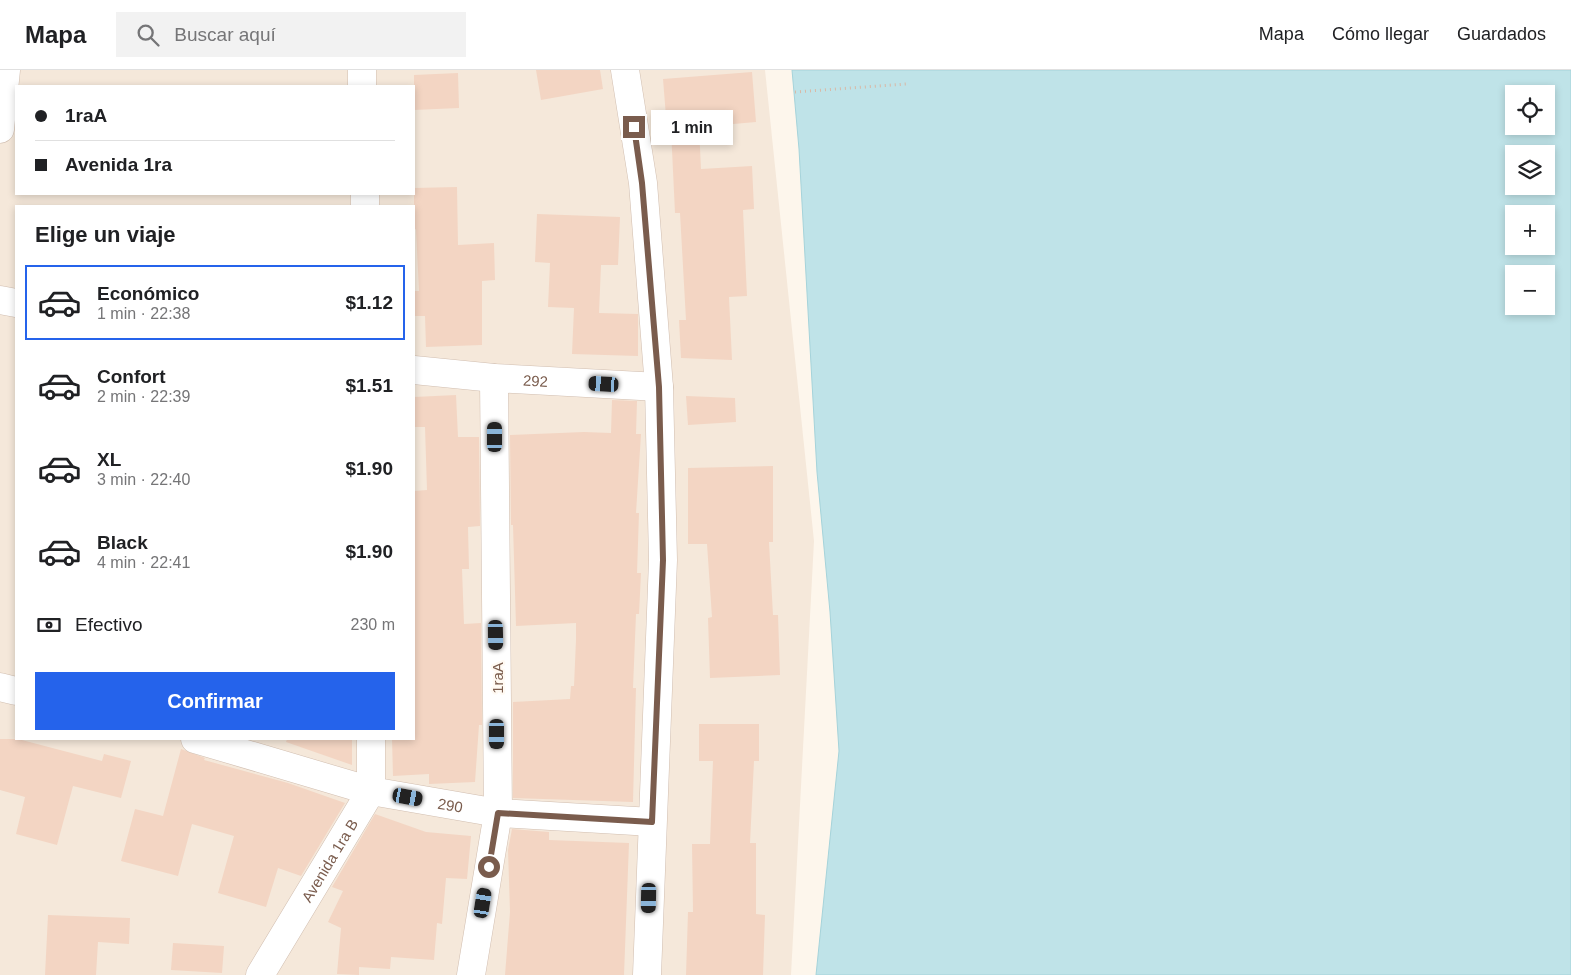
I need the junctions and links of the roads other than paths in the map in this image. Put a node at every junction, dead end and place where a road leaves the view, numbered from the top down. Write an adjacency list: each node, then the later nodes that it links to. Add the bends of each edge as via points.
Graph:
1 (6, 70): 5 (street)
2 (362, 70): 4 (street)
3 (625, 70): 10 (street, via 642,183)
4 (362, 85)
5 (0, 129)
6 (0, 300): 7 (street)
7 (15, 303)
8 (415, 370): 9 (street, 292)
9 (494, 378): 10 (street, 292); 16 (street, 1raA)
10 (659, 387): 17 (street, via 663,560)
11 (0, 687): 12 (street)
12 (15, 691)
13 (199, 740): 15 (street, 290)
14 (371, 740): 15 (street)
15 (371, 791): 16 (street, 290); 18 (street, Avenida 1ra B)
16 (498, 813): 17 (street, 290); 19 (street, 1raA)
17 (652, 822): 20 (street)
18 (260, 975)
19 (470, 975)
20 (647, 975)

